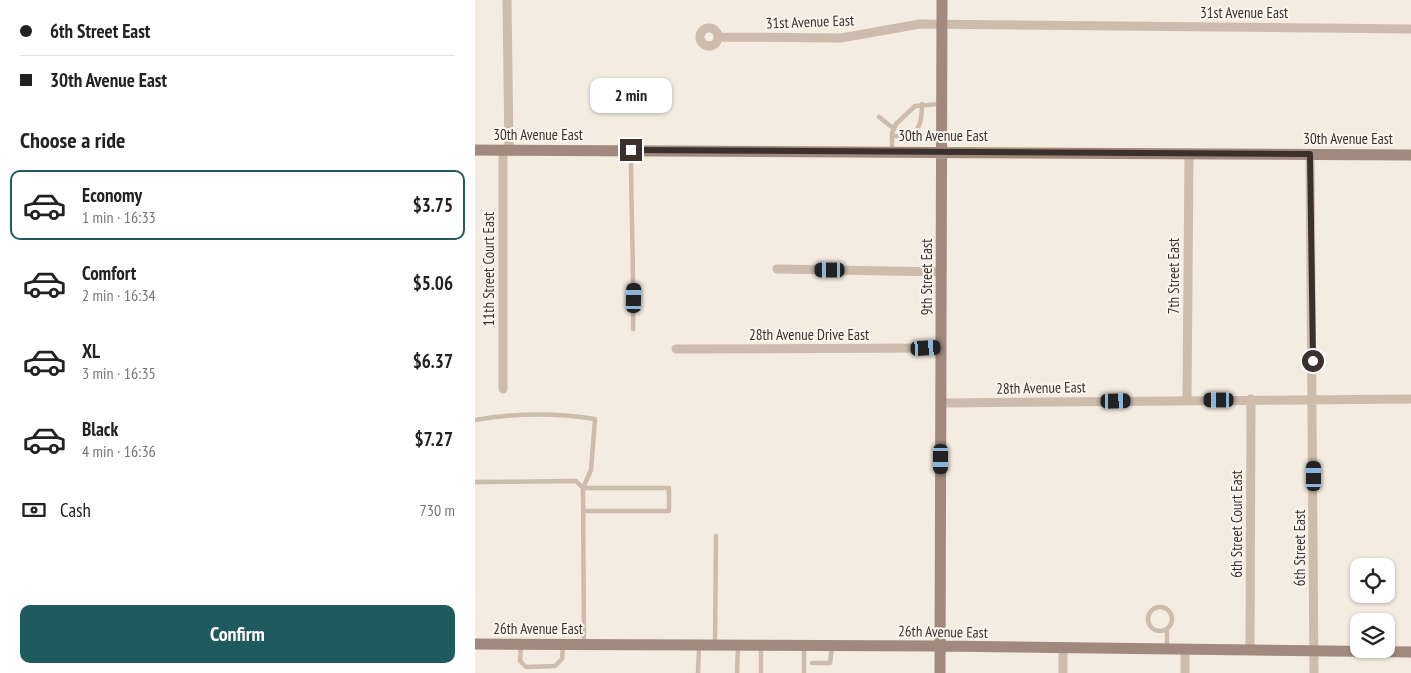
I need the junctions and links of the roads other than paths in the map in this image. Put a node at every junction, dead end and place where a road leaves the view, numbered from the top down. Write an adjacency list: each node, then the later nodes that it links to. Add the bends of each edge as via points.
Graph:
1 (507, 0): 12 (street, 11th Street Court East)
2 (942, 0): 3 (street, 9th Street East)
3 (942, 24): 4 (street, 31st Avenue East); 5 (street, 31st Avenue East, via 920,24 841,38); 7 (street, 9th Street East)
4 (1411, 29)
5 (718, 37)
6 (922, 104): 7 (lane); 9 (lane, via 915,106); 10 (lane, via 921,121 916,130)
7 (941, 104): 15 (street, 9th Street East)
8 (879, 117): 9 (lane)
9 (893, 128): 10 (lane)
10 (892, 136): 14 (lane)
11 (475, 150): 12 (street, 30th Avenue East)
12 (506, 150): 13 (street, 30th Avenue East); 24 (street, 11th Street Court East)
13 (631, 150): 14 (street, 30th Avenue East); 21 (lane)
14 (892, 151): 15 (street, 30th Avenue East)
15 (941, 151): 16 (street, 30th Avenue East); 20 (street, 9th Street East)
16 (1189, 153): 17 (street, 30th Avenue East); 28 (street, 7th Street East)
17 (1310, 154): 18 (street, 30th Avenue East); 26 (street, 6th Street East)
18 (1411, 154)
19 (777, 269): 20 (street)
20 (942, 272): 22 (street, 9th Street East)
21 (633, 329)
22 (942, 348): 23 (street, 28th Avenue Drive East); 29 (street, 9th Street East)
23 (676, 349)
24 (503, 389)
25 (1251, 399): 26 (street, 28th Avenue East); 28 (street, 28th Avenue East); 50 (street, 6th Street Court East)
26 (1313, 399): 27 (street, 28th Avenue East); 51 (street, 6th Street East)
27 (1411, 399)
28 (1187, 400): 29 (street, 28th Avenue East)
29 (941, 403): 46 (street, 9th Street East)
30 (475, 420): 32 (lane, via 505,415 595,419 591,470)
31 (475, 482): 32 (lane, via 576,481)
32 (583, 488): 33 (lane); 33 (lane, via 669,488 669,510)
33 (584, 511): 39 (lane)
34 (716, 536): 41 (lane)
35 (1167, 629): 35 (lane, via 1172,622 1169,611 1162,607 1151,611 1148,618 1152,629); 48 (lane)
36 (475, 644): 37 (street, 26th Avenue East)
37 (521, 644): 38 (street, 26th Avenue East); 38 (lane, via 520,661 526,666 555,666 562,659)
38 (563, 644): 39 (street, 26th Avenue East)
39 (584, 644): 40 (street, 26th Avenue East)
40 (699, 645): 41 (street, 26th Avenue East); 54 (lane)
41 (715, 645): 42 (street, 26th Avenue East)
42 (738, 645): 43 (street, 26th Avenue East); 55 (lane)
43 (761, 645): 44 (street, 26th Avenue East); 56 (lane)
44 (804, 645): 45 (street, 26th Avenue East); 57 (lane)
45 (832, 646): 46 (street, 26th Avenue East); 53 (lane, via 830,663)
46 (941, 646): 47 (street, 26th Avenue East); 58 (street, 9th Street East)
47 (1063, 649): 48 (street, 26th Avenue East); 59 (street)
48 (1167, 649): 49 (street, 26th Avenue East)
49 (1185, 649): 50 (street, 26th Avenue East); 60 (street)
50 (1250, 649): 51 (street, 26th Avenue East)
51 (1315, 650): 52 (street, 26th Avenue East); 61 (street, 6th Street East)
52 (1411, 652)
53 (812, 663)
54 (698, 673)
55 (737, 673)
56 (761, 673)
57 (803, 673)
58 (940, 673)
59 (1063, 673)
60 (1185, 673)
61 (1314, 673)

